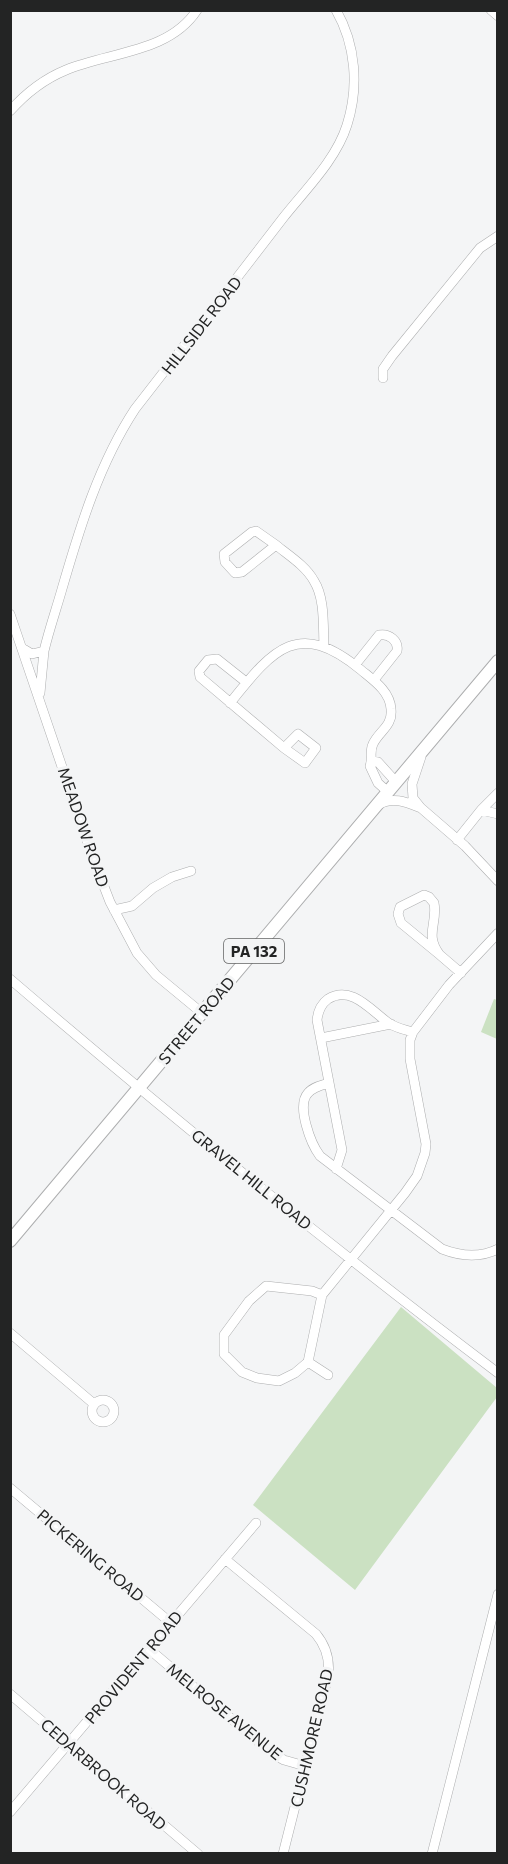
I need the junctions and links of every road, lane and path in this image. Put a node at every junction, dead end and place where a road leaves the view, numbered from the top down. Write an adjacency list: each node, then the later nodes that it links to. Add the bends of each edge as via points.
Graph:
1 (196, 10): 5 (street, via 184,26 166,39 64,71 32,89)
2 (336, 10): 12 (street, HILLSIDE ROAD, via 350,43 354,66 347,128 319,173 135,410 116,440 82,524)
3 (491, 10): 4 (street)
4 (498, 16)
5 (10, 111)
6 (498, 236): 7 (street, via 480,249 392,356 383,369)
7 (383, 378)
8 (276, 545): 8 (street, via 238,573 224,558 226,551 252,532 259,532); 10 (street, via 315,581)
9 (10, 614): 11 (street, MEADOW ROAD)
10 (324, 646): 14 (street); 16 (street, via 298,644 279,651)
11 (22, 648): 12 (street, via 32,654); 17 (street, MEADOW ROAD)
12 (44, 651): 17 (street, HILLSIDE ROAD)
13 (498, 661): 20 (main road, STREET ROAD / PA 132)
14 (355, 665): 15 (street); 15 (street, via 380,635 395,641 397,651)
15 (374, 680): 21 (street, via 389,697 392,712 387,727 373,744 372,761 378,762)
16 (246, 682): 18 (street); 18 (street, via 217,659 208,660 199,671 200,677)
17 (40, 699): 30 (street, MEADOW ROAD)
18 (230, 703): 19 (street)
19 (284, 748)
20 (424, 749): 21 (main road, STREET ROAD / PA 132); 24 (street, via 412,784 413,798)
21 (392, 787): 23 (main road, STREET ROAD / PA 132)
22 (498, 793): 25 (street)
23 (374, 808): 24 (street, via 385,800); 35 (main road, STREET ROAD / PA 132)
24 (421, 808): 27 (street)
25 (481, 810): 26 (street); 27 (street)
26 (498, 814)
27 (457, 840): 29 (street)
28 (191, 871): 30 (street, via 153,888 132,906)
29 (498, 881)
30 (114, 910): 35 (street, MEADOW ROAD, via 147,966)
31 (498, 933): 33 (street)
32 (440, 955): 32 (street, via 401,923 398,914 403,904 424,895 433,900 431,937); 33 (street)
33 (461, 973): 37 (street)
34 (10, 978): 40 (street, GRAVEL HILL ROAD)
35 (202, 1013): 40 (main road, STREET ROAD / PA 132)
36 (391, 1024): 37 (street); 38 (street); 38 (street, via 358,998 336,996 325,1002 318,1013)
37 (412, 1032): 42 (street, via 410,1059 425,1153 417,1176)
38 (321, 1038): 39 (street)
39 (329, 1083): 41 (street, via 342,1150); 41 (street, via 307,1094 303,1110 315,1150)
40 (139, 1089): 43 (main road, STREET ROAD / PA 132); 45 (street, GRAVEL HILL ROAD)
41 (336, 1169): 42 (street)
42 (391, 1210): 44 (street, via 450,1252 475,1255); 45 (street)
43 (10, 1241)
44 (498, 1249)
45 (350, 1259): 46 (street); 49 (street, GRAVEL HILL ROAD)
46 (322, 1295): 48 (street); 48 (street, via 266,1286 249,1301 224,1335 224,1354 242,1372 257,1378 279,1382)
47 (10, 1333): 51 (street)
48 (308, 1362): 50 (street)
49 (498, 1373)
50 (328, 1374)
51 (94, 1404)
52 (10, 1488): 56 (street, PICKERING ROAD)
53 (256, 1523): 54 (street, PROVIDENT ROAD)
54 (225, 1559): 56 (street, PROVIDENT ROAD); 60 (street, CUSHMORE ROAD, via 316,1634 325,1647 328,1676)
55 (498, 1594): 64 (street)
56 (171, 1623): 57 (street, PROVIDENT ROAD)
57 (149, 1649): 59 (street, PROVIDENT ROAD); 60 (street, MELROSE AVENUE, via 273,1754)
58 (10, 1694): 59 (street, CEDARBROOK ROAD)
59 (69, 1744): 61 (street, PROVIDENT ROAD); 62 (street, CEDARBROOK ROAD)
60 (305, 1766): 63 (street, CUSHMORE ROAD)
61 (10, 1812)
62 (198, 1854)
63 (283, 1854)
64 (432, 1854)

